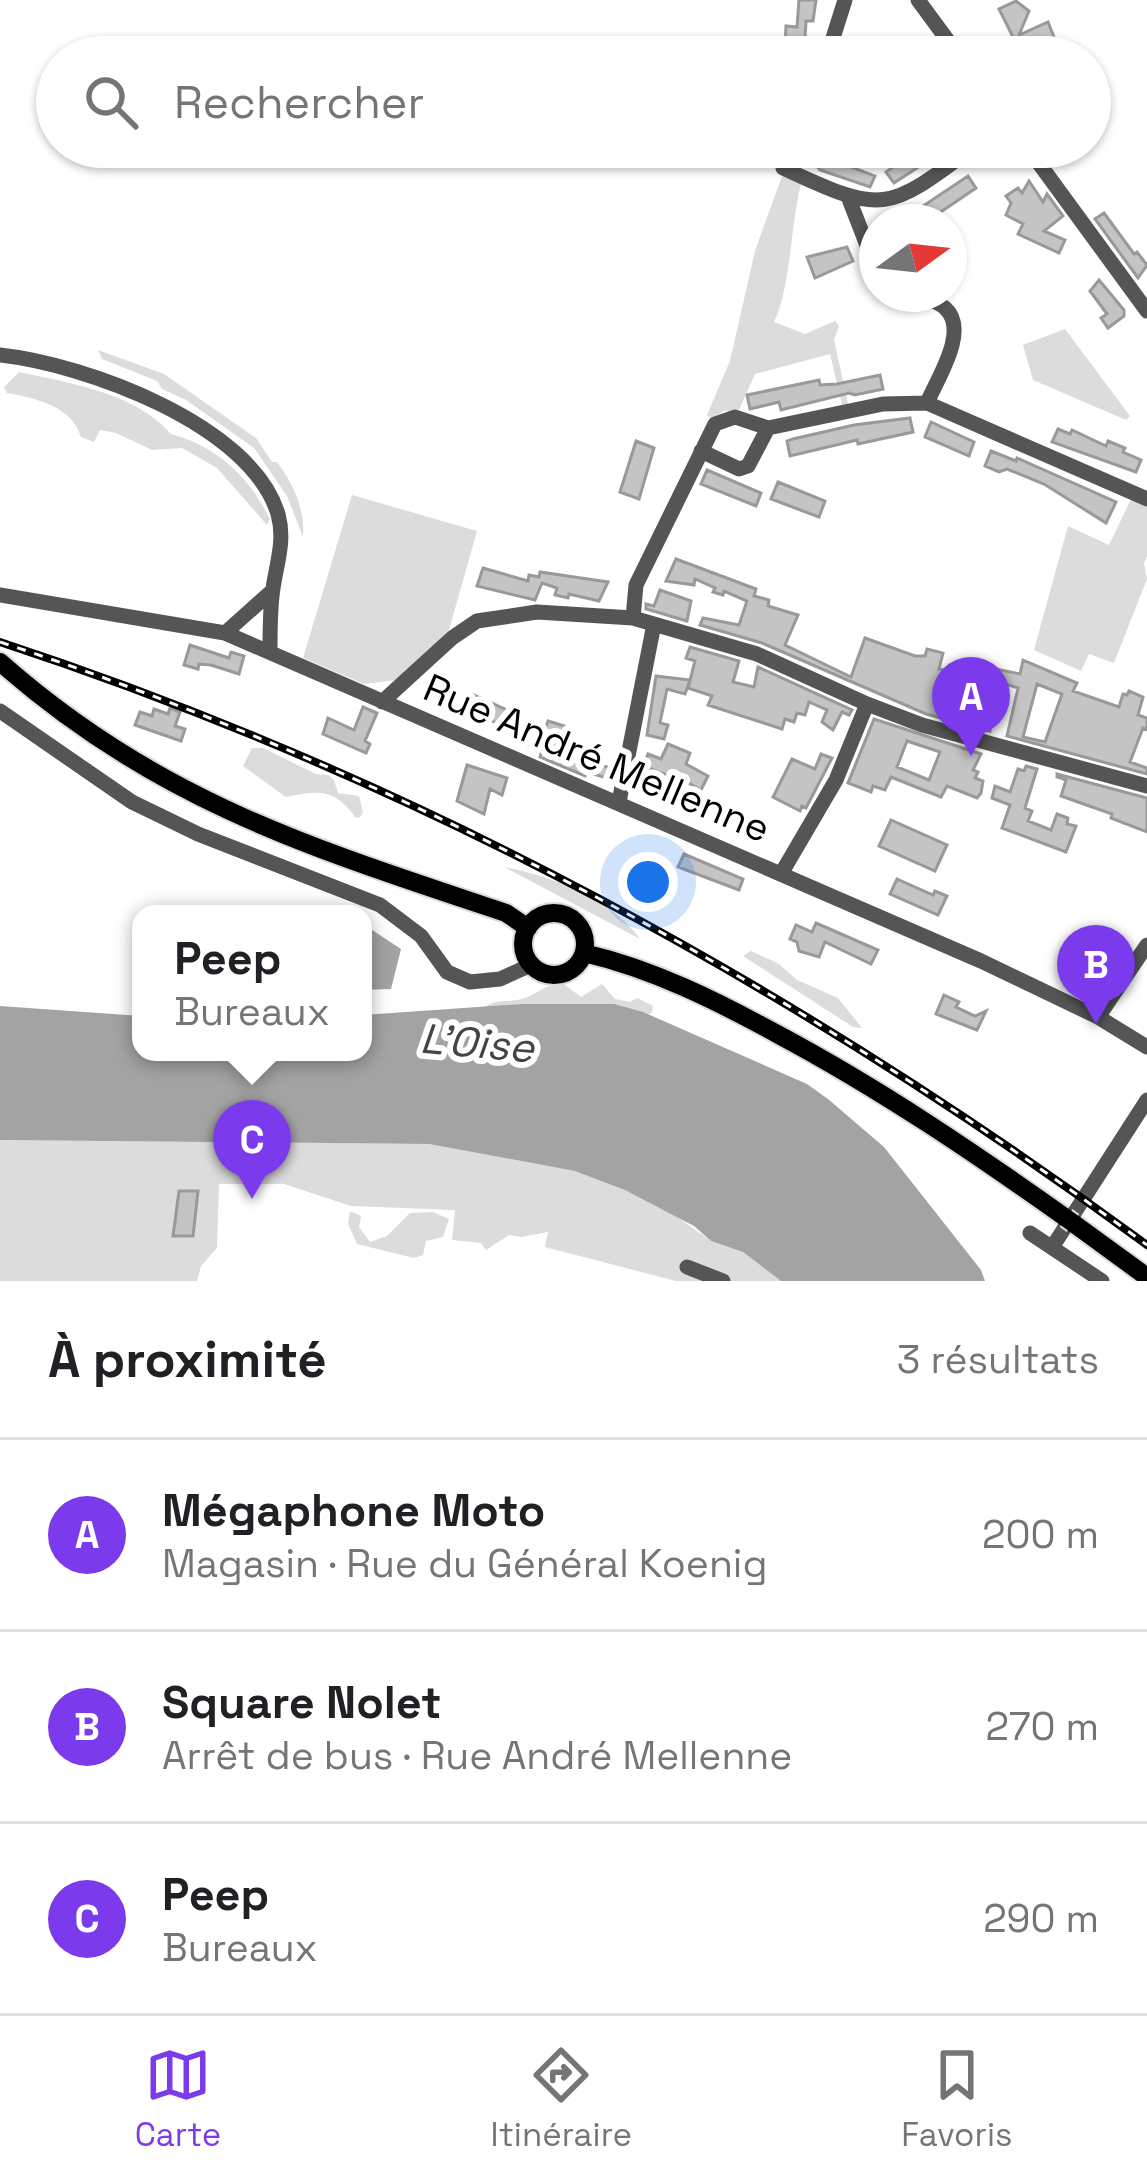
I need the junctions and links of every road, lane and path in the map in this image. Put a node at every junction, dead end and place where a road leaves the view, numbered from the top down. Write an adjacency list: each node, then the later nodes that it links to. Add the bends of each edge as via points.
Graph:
1 (845, 0): 3 (street)
2 (918, 0): 4 (street)
3 (834, 36)
4 (945, 36)
5 (783, 168): 8 (street)
6 (946, 168): 8 (street, via 894,198)
7 (1042, 168): 10 (street)
8 (849, 199): 9 (street)
9 (859, 225)
10 (1147, 311)
11 (947, 312): 13 (street, via 955,338)
12 (0, 355): 17 (street, via 111,382 172,409 237,456 278,516 281,554)
13 (927, 403): 14 (street); 16 (street)
14 (768, 428): 15 (street, via 724,418); 15 (street, via 740,469)
15 (701, 451): 19 (street, via 636,585)
16 (1147, 499)
17 (272, 591): 21 (street); 22 (street)
18 (0, 596): 21 (street, Rue André Mellenne)
19 (633, 618): 20 (street); 24 (street, via 537,612 477,621)
20 (654, 624): 25 (street, via 757,654); 28 (street)
21 (225, 633): 22 (street, Rue André Mellenne)
22 (270, 651): 24 (street, Rue André Mellenne)
23 (0, 662): 30 (main road, via 74,724 199,799)
24 (382, 702): 28 (street, Rue André Mellenne)
25 (867, 704): 27 (street); 29 (street, via 836,780)
26 (0, 711): 33 (street, via 132,802 380,905 421,936 447,972 470,982)
27 (1147, 786)
28 (619, 802): 29 (street, Rue André Mellenne)
29 (781, 874): 34 (street, Rue André Mellenne)
30 (528, 928): 32 (main road, via 543,915 562,914 579,925); 33 (main road, via 523,946)
31 (1147, 945): 34 (street)
32 (584, 953): 33 (main road, via 565,974); 40 (main road, via 632,964 840,1068)
33 (531, 965)
34 (1098, 1017): 35 (street, Rue André Mellenne)
35 (1147, 1047)
36 (1147, 1100): 38 (street)
37 (1030, 1233): 38 (street)
38 (1053, 1246): 42 (street)
39 (687, 1267): 41 (street)
40 (1147, 1277)
41 (723, 1281)
42 (1102, 1281)

